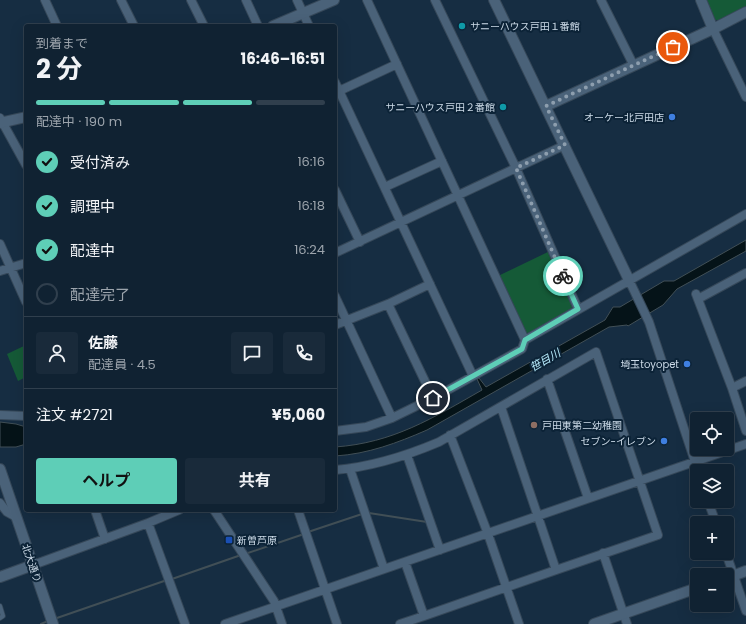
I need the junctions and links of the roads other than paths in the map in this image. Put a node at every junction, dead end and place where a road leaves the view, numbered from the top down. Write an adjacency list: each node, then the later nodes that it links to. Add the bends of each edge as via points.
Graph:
1 (45, 0): 14 (street)
2 (121, 0): 15 (street)
3 (192, 0): 16 (street)
4 (246, 0): 17 (street)
5 (296, 0): 13 (street)
6 (334, 0): 13 (street)
7 (367, 0): 21 (street)
8 (435, 0): 32 (street)
9 (494, 0): 26 (street)
10 (601, 0): 22 (street)
11 (701, 0): 20 (street)
12 (746, 12): 20 (street)
13 (303, 14): 18 (street); 19 (street)
14 (56, 24)
15 (133, 24)
16 (203, 24)
17 (257, 24)
18 (278, 24)
19 (308, 24)
20 (713, 29): 22 (street); 25 (street)
21 (397, 64): 24 (street); 30 (street)
22 (634, 66): 26 (street)
23 (337, 86): 24 (street)
24 (340, 91): 33 (street)
25 (746, 97)
26 (546, 106): 29 (street)
27 (24, 118): 28 (street)
28 (0, 121): 31 (street)
29 (565, 145): 32 (street); 46 (street)
30 (442, 161): 33 (street); 35 (street)
31 (24, 162)
32 (516, 168): 35 (street); 50 (street)
33 (385, 187): 37 (street)
34 (337, 194): 38 (street)
35 (458, 195): 37 (street); 53 (street)
36 (746, 214): 46 (street)
37 (401, 222): 38 (street); 45 (street)
38 (360, 242): 40 (street)
39 (0, 244): 42 (street)
40 (337, 252)
41 (24, 264): 42 (street)
42 (11, 268): 43 (street); 47 (street)
43 (0, 271)
44 (746, 272): 57 (street, via 697,297)
45 (430, 284): 49 (street); 54 (street)
46 (632, 285): 50 (street); 68 (street, via 648,320)
47 (24, 297)
48 (337, 301): 51 (street)
49 (388, 304): 51 (street); 58 (street)
50 (578, 309): 53 (street)
51 (346, 321): 52 (street); 62 (street)
52 (337, 324)
53 (525, 340): 54 (street, via 522,349)
54 (473, 376): 58 (street)
55 (547, 379): 59 (street); 73 (street, via 596,352); 74 (street)
56 (746, 381): 57 (street)
57 (732, 388): 64 (street)
58 (433, 398): 62 (street)
59 (501, 407): 65 (street); 80 (street)
60 (0, 415): 61 (street)
61 (24, 416)
62 (392, 418): 63 (street, via 366,427)
63 (337, 431)
64 (746, 431)
65 (450, 435): 67 (street); 83 (street)
66 (746, 444): 68 (street)
67 (407, 455): 71 (street); 85 (street)
68 (695, 461): 69 (street); 73 (street)
69 (696, 464)
70 (0, 469): 81 (street, 北大通り)
71 (350, 469): 72 (street); 89 (street)
72 (337, 470)
73 (639, 481): 74 (street); 86 (street, via 658,535)
74 (588, 498): 80 (street)
75 (0, 503): 81 (street, via 6,512)
76 (96, 512): 84 (street)
77 (174, 512): 82 (street)
78 (215, 512): 99 (street)
79 (299, 512): 96 (street)
80 (538, 515): 83 (street); 90 (street)
81 (16, 517): 88 (street, 北大通り)
82 (148, 523): 84 (street); 105 (street)
83 (488, 534): 85 (street); 95 (street)
84 (105, 539): 88 (street)
85 (440, 550): 87 (street)
86 (603, 553): 90 (street); 101 (street)
87 (406, 562): 89 (street); 102 (street)
88 (33, 565): 92 (street); 104 (street, 北大通り)
89 (384, 569): 96 (street)
90 (556, 570): 95 (street)
91 (746, 571): 93 (street)
92 (0, 576)
93 (734, 576)
94 (734, 586): 100 (street)
95 (506, 588): 102 (street); 110 (street)
96 (325, 589): 99 (street); 108 (street)
97 (690, 590): 101 (street)
98 (0, 606): 103 (lane, via 3,616)
99 (276, 606): 106 (street); 107 (street)
100 (746, 611)
101 (624, 614): 111 (street); 112 (street)
102 (424, 616): 109 (street)
103 (0, 618)
104 (53, 624)
105 (185, 624)
106 (225, 624)
107 (282, 624)
108 (337, 624)
109 (403, 624)
110 (519, 624)
111 (594, 624)
112 (628, 624)

